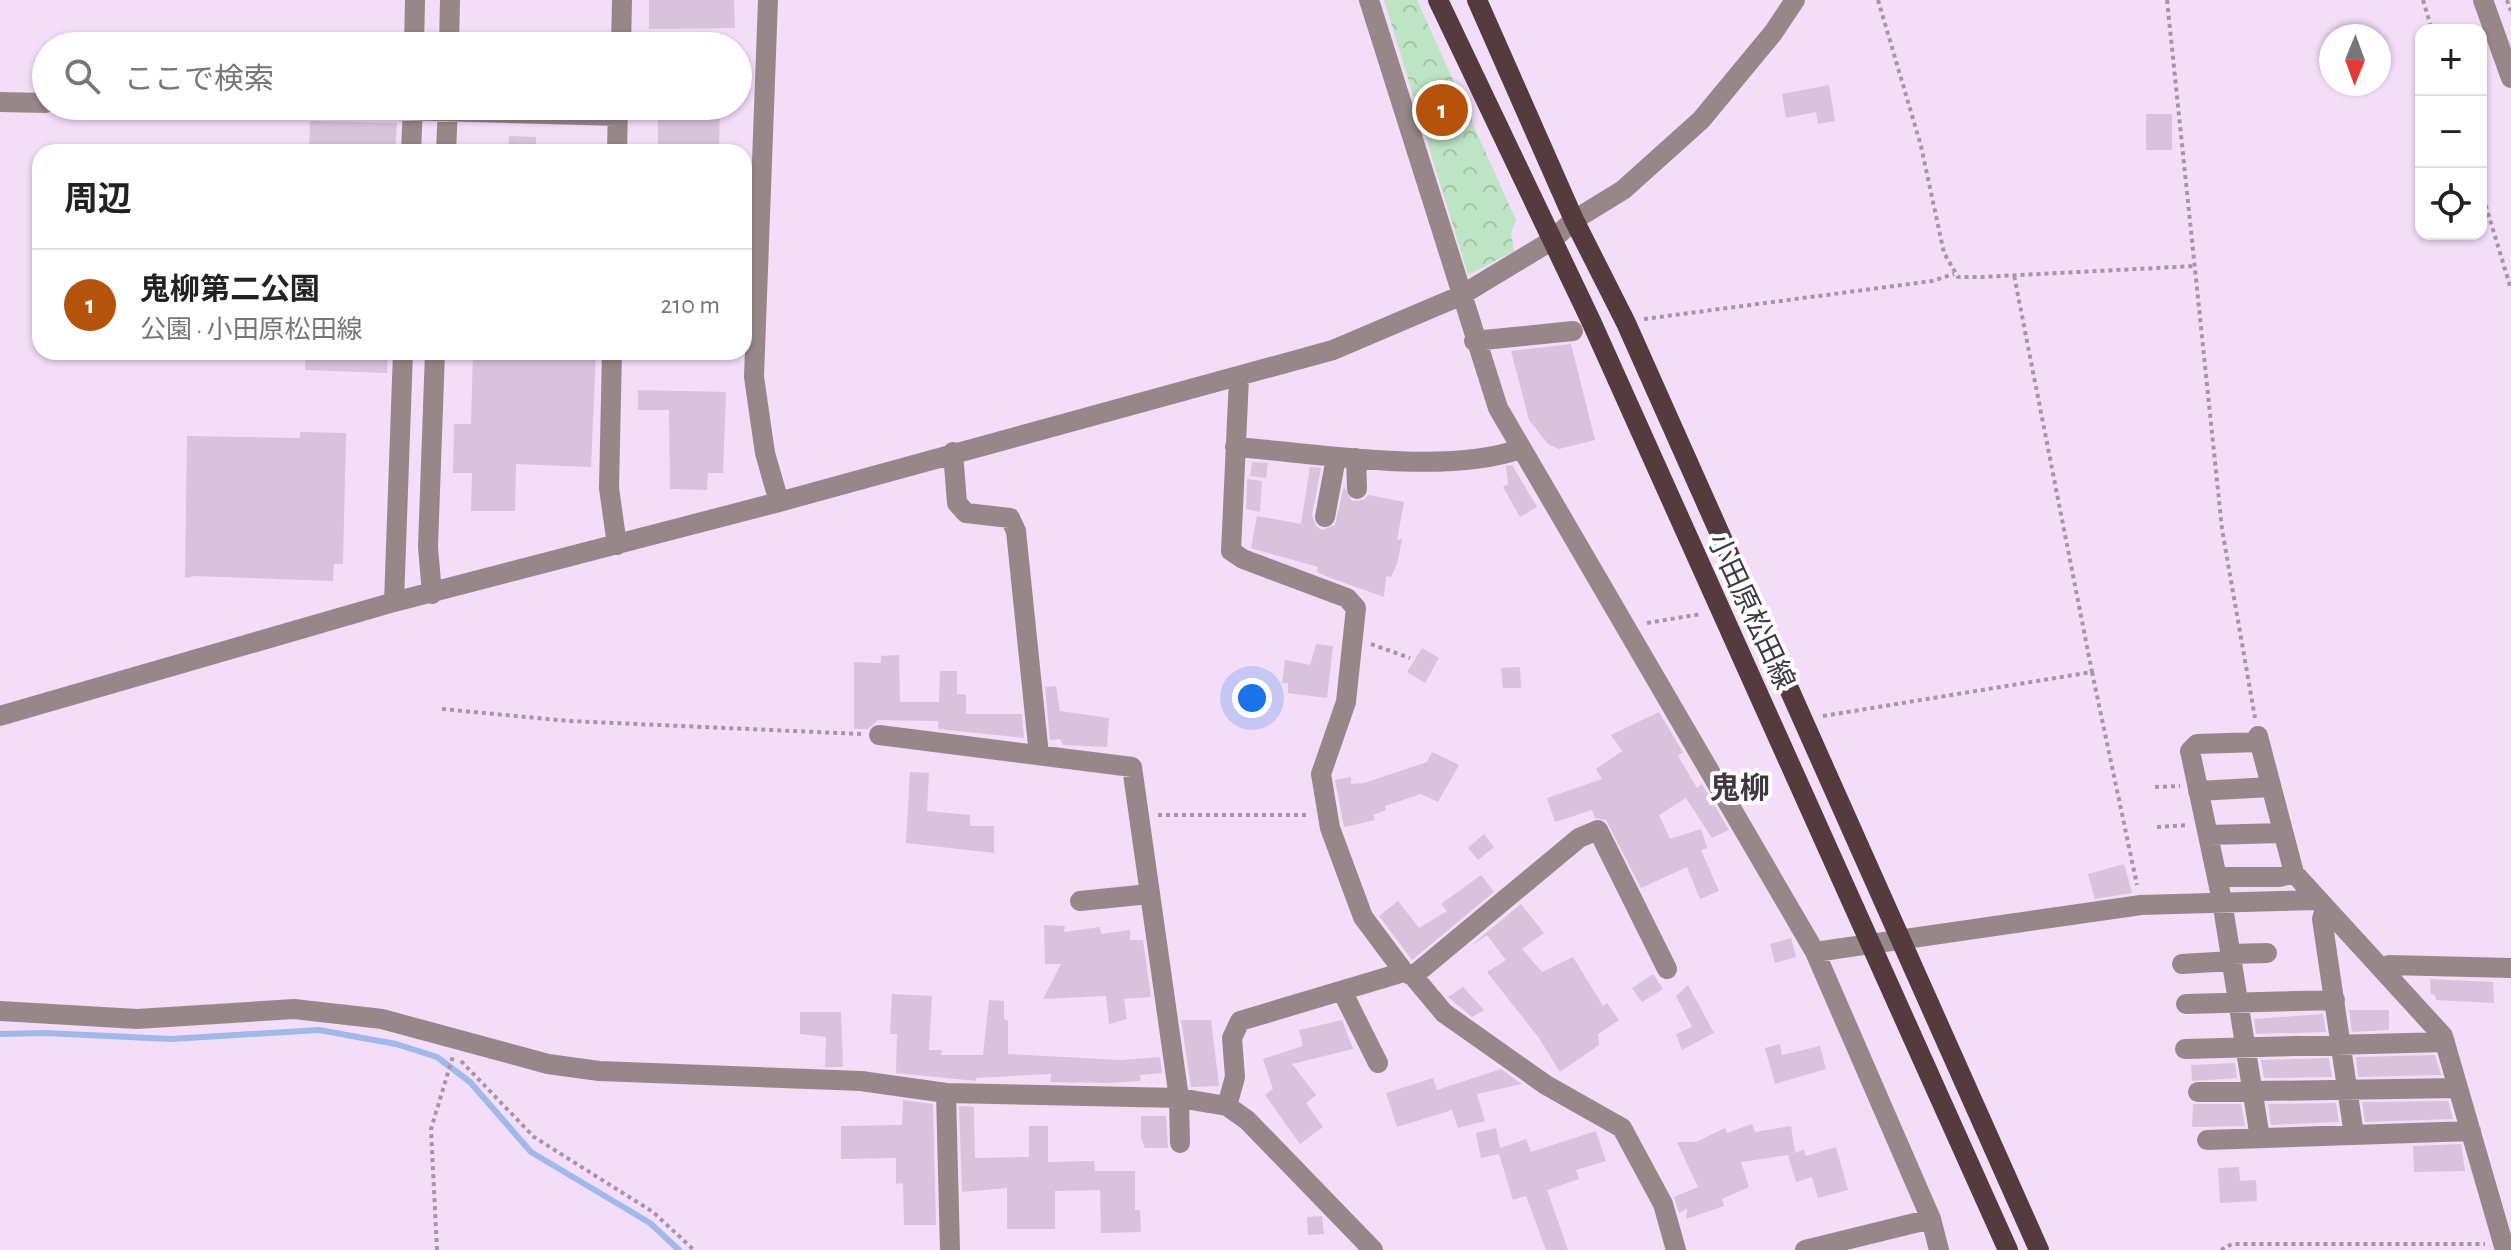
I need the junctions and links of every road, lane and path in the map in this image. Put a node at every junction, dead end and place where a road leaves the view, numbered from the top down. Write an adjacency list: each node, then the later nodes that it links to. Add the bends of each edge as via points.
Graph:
1 (415, 0): 16 (street)
2 (450, 0): 17 (street)
3 (622, 0): 18 (street)
4 (768, 0): 50 (street, via 754,377 765,453)
5 (1369, 0): 35 (street)
6 (1438, 0): 30 (main road, 小田原松田線)
7 (1477, 0): 29 (main road, 小田原松田線)
8 (1795, 0): 29 (street, via 1701,120 1623,190)
9 (1878, 0): 32 (path, via 1921,146 1944,253)
10 (2167, 0): 31 (path)
11 (2423, 0): 15 (path)
12 (2483, 0): 19 (street)
13 (2507, 0): 14 (path)
14 (2511, 11)
15 (2430, 24)
16 (414, 32)
17 (449, 32)
18 (621, 32)
19 (2511, 78)
20 (0, 102): 21 (street)
21 (32, 103)
22 (412, 120): 25 (street)
23 (447, 120): 26 (street)
24 (618, 120): 27 (street)
25 (411, 144)
26 (446, 144)
27 (617, 144)
28 (2487, 210): 34 (path)
29 (1574, 220): 30 (street); 80 (main road, 小田原松田線, via 1626,323)
30 (1551, 241): 35 (street); 81 (main road, 小田原松田線)
31 (2195, 266): 33 (path); 64 (path, via 2222,529)
32 (1954, 274): 33 (path); 36 (path)
33 (2014, 275): 59 (path)
34 (2511, 289)
35 (1460, 296): 38 (street); 42 (street, via 1333,350)
36 (1637, 320)
37 (1573, 331): 38 (street)
38 (1474, 341): 46 (street, via 1498,408)
39 (403, 360): 43 (street)
40 (435, 360): 44 (street)
41 (612, 360): 52 (street, via 609,488)
42 (1239, 378): 45 (street); 47 (street)
43 (401, 424): 44 (street); 54 (street)
44 (431, 427): 53 (street)
45 (1235, 447): 48 (street); 57 (street, via 1231,551 1354,602)
46 (1520, 449): 48 (street, via 1481,459); 56 (street)
47 (953, 452): 50 (street); 65 (street, via 957,503 966,513 1010,518 1016,531)
48 (1346, 458): 49 (street); 51 (street)
49 (1357, 489)
50 (779, 502): 52 (street)
51 (1325, 517)
52 (617, 545): 53 (street)
53 (432, 594): 54 (street)
54 (394, 602): 61 (street)
55 (1703, 613): 56 (path)
56 (1627, 632): 82 (street)
57 (1352, 641): 58 (path); 69 (street, via 1346,702 1321,774)
58 (1410, 658)
59 (2092, 672): 62 (path); 78 (path)
60 (442, 709): 63 (path, via 569,721)
61 (0, 716)
62 (1817, 717)
63 (879, 735): 65 (street)
64 (2259, 739): 66 (street); 67 (street, via 2197,744 2190,751)
65 (1039, 755): 68 (street, via 1132,767)
66 (2271, 787): 67 (street); 72 (street)
67 (2198, 791): 71 (street)
68 (1139, 815): 69 (path); 75 (street)
69 (1328, 815): 89 (street, via 1363,917)
70 (2157, 827): 71 (path)
71 (2207, 830): 72 (street); 74 (street)
72 (2283, 833): 73 (street)
73 (2294, 873): 74 (street); 79 (street)
74 (2217, 877): 77 (street)
75 (1149, 894): 76 (street); 106 (street)
76 (1080, 901)
77 (2222, 901): 78 (street); 79 (street); 84 (street)
78 (2141, 905): 80 (street)
79 (2320, 905): 88 (street); 92 (street)
80 (1898, 940): 81 (street); 123 (main road, 小田原松田線)
81 (1870, 943): 82 (street); 122 (main road, 小田原松田線)
82 (1815, 952): 113 (street)
83 (2267, 953): 84 (street)
84 (2232, 957): 85 (street); 93 (street)
85 (2182, 964)
86 (2509, 968): 88 (street, via 2389,965); 90 (street)
87 (1667, 969): 89 (street, via 1598,830 1579,838)
88 (2384, 970): 96 (street)
89 (1409, 974): 91 (street); 119 (street, via 1444,1013 1546,1085 1622,1128 1663,1204)
90 (2507, 989)
91 (1342, 991): 100 (street); 107 (street, via 1240,1021 1232,1038 1235,1077)
92 (2335, 1000): 93 (street); 97 (street)
93 (2239, 1003): 94 (street); 98 (street)
94 (2186, 1004)
95 (0, 1011): 105 (street, via 137,1019 294,1009 382,1019 586,1070 861,1081)
96 (2445, 1042): 97 (street); 101 (street)
97 (2342, 1045): 98 (street); 102 (street)
98 (2247, 1047): 99 (street); 103 (street)
99 (2185, 1049)
100 (1378, 1063)
101 (2458, 1088): 102 (street); 108 (street)
102 (2348, 1090): 103 (street); 109 (street)
103 (2254, 1091): 104 (street); 110 (street)
104 (2198, 1092)
105 (946, 1093): 106 (street); 117 (street)
106 (1179, 1098): 107 (street); 112 (street)
107 (1227, 1106): 118 (street, via 1247,1120)
108 (2471, 1131): 109 (street); 114 (street)
109 (2354, 1135): 110 (street)
110 (2260, 1138): 111 (street)
111 (2207, 1140)
112 (1180, 1143)
113 (1931, 1219): 120 (street); 121 (street)
114 (2504, 1247): 124 (path, via 2232,1244)
115 (437, 1250): 116 (path, via 431,1129 454,1054 534,1137 653,1212)
116 (694, 1250)
117 (950, 1250)
118 (1373, 1250)
119 (1676, 1250)
120 (1805, 1250)
121 (1939, 1250)
122 (2008, 1250)
123 (2039, 1250)
124 (2221, 1250)

